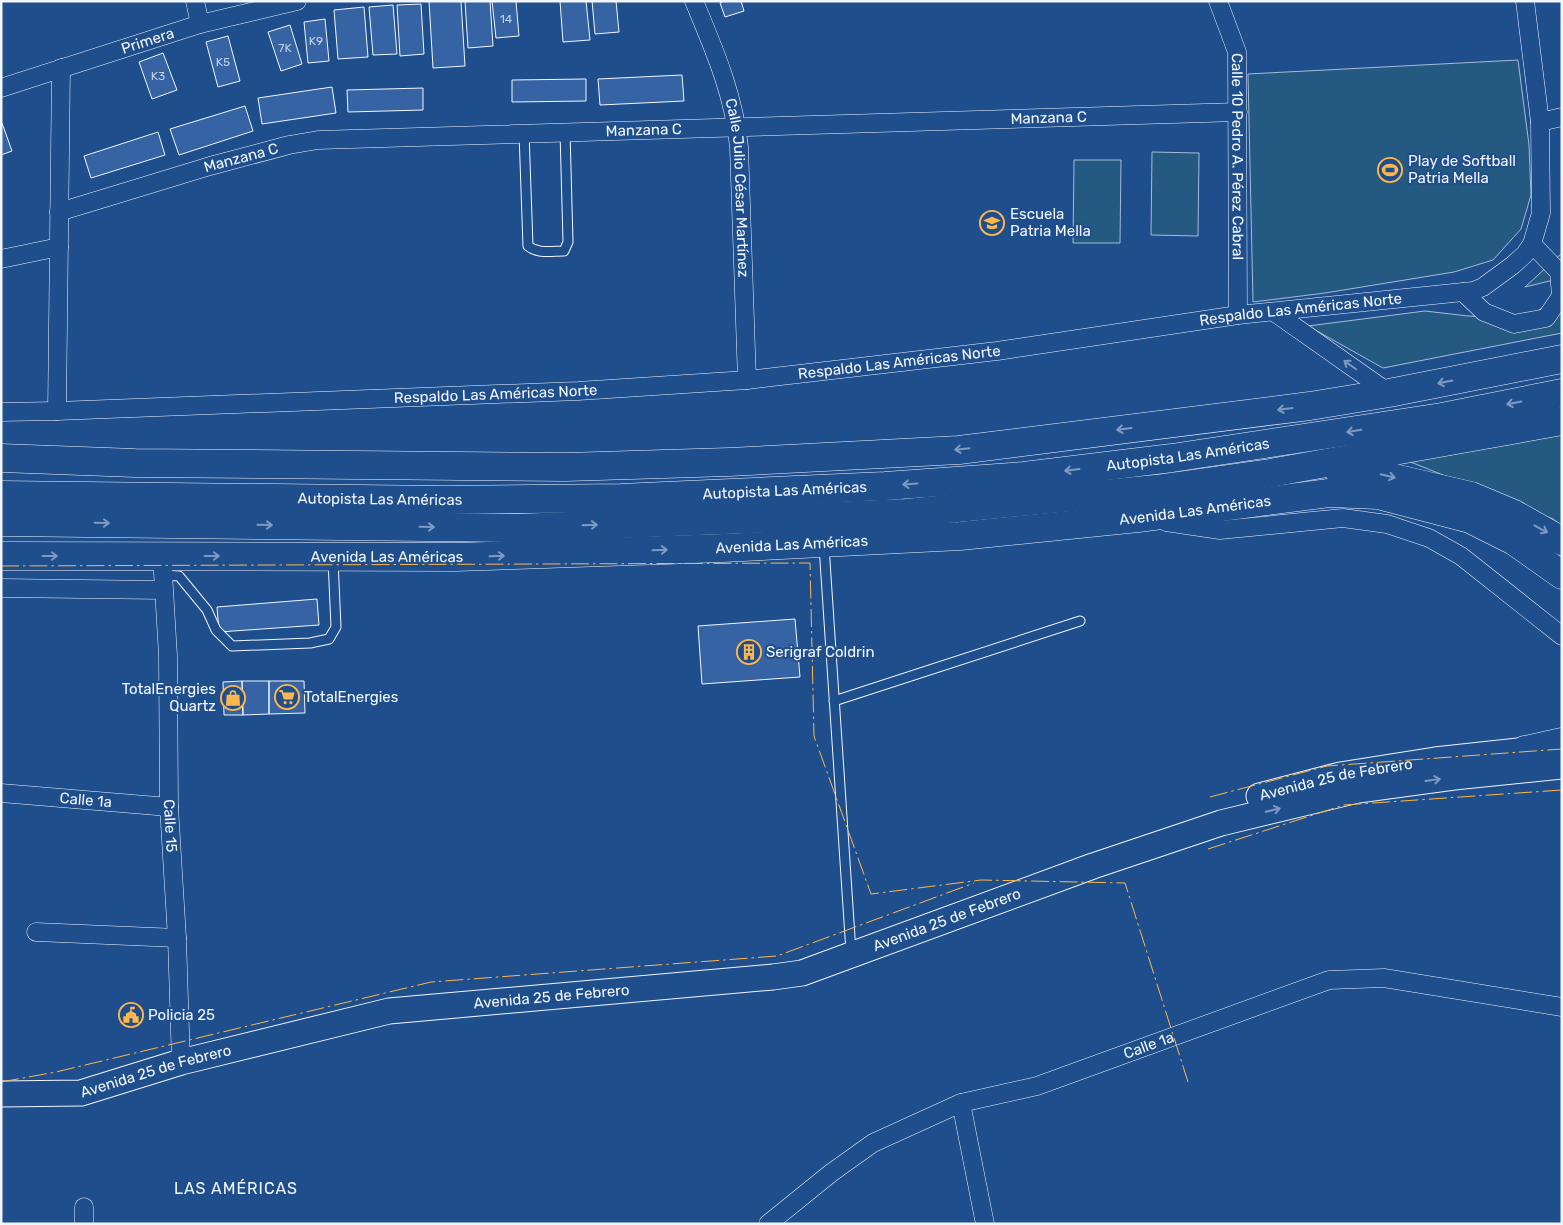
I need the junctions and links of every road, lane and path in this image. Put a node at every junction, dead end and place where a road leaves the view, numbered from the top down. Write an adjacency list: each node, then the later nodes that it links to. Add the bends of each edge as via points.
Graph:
1 (195, 1): 6 (street)
2 (297, 1): 6 (street, Primera)
3 (694, 1): 12 (street, Calle Julio César Martínez, via 721,66)
4 (1218, 1): 9 (street, Calle 10 Pedro A. Pérez Cabral, via 1237,52)
5 (1525, 1): 11 (street, Respaldo Las Américas Norte)
6 (200, 24): 7 (street, Primera)
7 (61, 68): 8 (street, Primera); 15 (street)
8 (1, 88)
9 (1238, 112): 12 (street, Manzana C); 22 (street, Calle 10 Pedro A. Pérez Cabral)
10 (1562, 117): 11 (street)
11 (1540, 122): 16 (street, Respaldo Las Américas Norte, via 1542,213)
12 (738, 128): 13 (street, Manzana C); 26 (street, Calle Julio César Martínez)
13 (565, 132): 14 (street, Manzana C); 14 (lane, via 568,242 564,250 544,252 528,246)
14 (524, 134): 15 (street, Manzana C, via 302,142)
15 (59, 212): 17 (street)
16 (1532, 244): 19 (street); 20 (street, Respaldo Las Américas Norte, via 1520,260 1483,287)
17 (59, 247): 18 (street); 29 (street)
18 (1, 259)
19 (1560, 272): 20 (street, via 1561,296 1546,318 1514,324 1484,312)
20 (1463, 292): 21 (street, Respaldo Las Américas Norte)
21 (1274, 312): 22 (street, Respaldo Las Américas Norte); 27 (street, one-way to 21)
22 (1238, 315): 26 (street, Respaldo Las Américas Norte, via 997,351)
23 (1562, 354): 25 (main road)
24 (1562, 360): 25 (main road)
25 (1479, 375): 27 (main road, one-way to 27)
26 (747, 380): 29 (street, Respaldo Las Américas Norte, via 559,392)
27 (1390, 393): 32 (main road, one-way to 32, via 959,450 729,462 566,467 135,463)
28 (1562, 393): 36 (main road, Autopista Las Américas, one-way to 36, via 1442,418 1191,456 1034,475 885,486 621,498 444,500)
29 (57, 411): 30 (street, Respaldo Las Américas Norte)
30 (1, 412)
31 (1562, 421): 33 (main road, Autopista Las Américas)
32 (1, 458)
33 (1270, 473): 38 (main road, Autopista Las Américas, one-way to 33, via 516,528 906,513 1156,489); 39 (main road, one-way to 39, via 1333,470 1377,474 1471,496 1514,514)
34 (1, 482): 36 (main road)
35 (1, 495): 36 (main road, Autopista Las Américas)
36 (75, 496)
37 (1138, 518): 40 (main road, Avenida Las Américas, via 960,536); 44 (main road, Avenida Las Américas, via 1329,492 1378,495 1470,519 1514,541); 47 (street, via 1220,530 1343,518 1387,524 1429,538 1461,556)
38 (1, 522)
39 (1562, 541)
40 (824, 543): 42 (main road, Avenida Las Américas, one-way to 40, via 466,557); 48 (lane)
41 (1, 556): 43 (main road, Avenida Las Américas, one-way to 43)
42 (332, 557): 43 (main road, Avenida Las Américas, one-way to 42); 43 (lane, via 336,627 329,639 310,643 232,646 216,630 207,610 179,576)
43 (163, 574): 45 (street); 53 (street, Calle 15, via 168,656)
44 (1562, 575)
45 (1, 588)
46 (1080, 621): 48 (lane)
47 (1562, 636)
48 (834, 701): 57 (lane)
49 (1562, 744): 50 (main road)
50 (1525, 750): 54 (main road, Avenida 25 de Febrero, via 1340,775 1253,797)
51 (1562, 766): 54 (main road, Avenida 25 de Febrero, one-way to 51, via 1221,823 1358,790)
52 (1, 793): 53 (street, Calle 1a)
53 (169, 807): 56 (street, Calle 15)
54 (1093, 866): 57 (main road, Avenida 25 de Febrero)
55 (36, 932): 56 (street)
56 (177, 938): 59 (street, Calle 15)
57 (851, 955): 59 (main road, Avenida 25 de Febrero, via 802,973 773,977 389,1011)
58 (1562, 1007): 61 (street, Calle 1a, via 1384,978 1329,980 1037,1086)
59 (181, 1062): 60 (main road, Avenida 25 de Febrero, via 80,1093)
60 (1, 1094)
61 (961, 1103): 62 (street, Calle 1a, via 873,1143); 63 (street)
62 (768, 1224)
63 (985, 1224)

